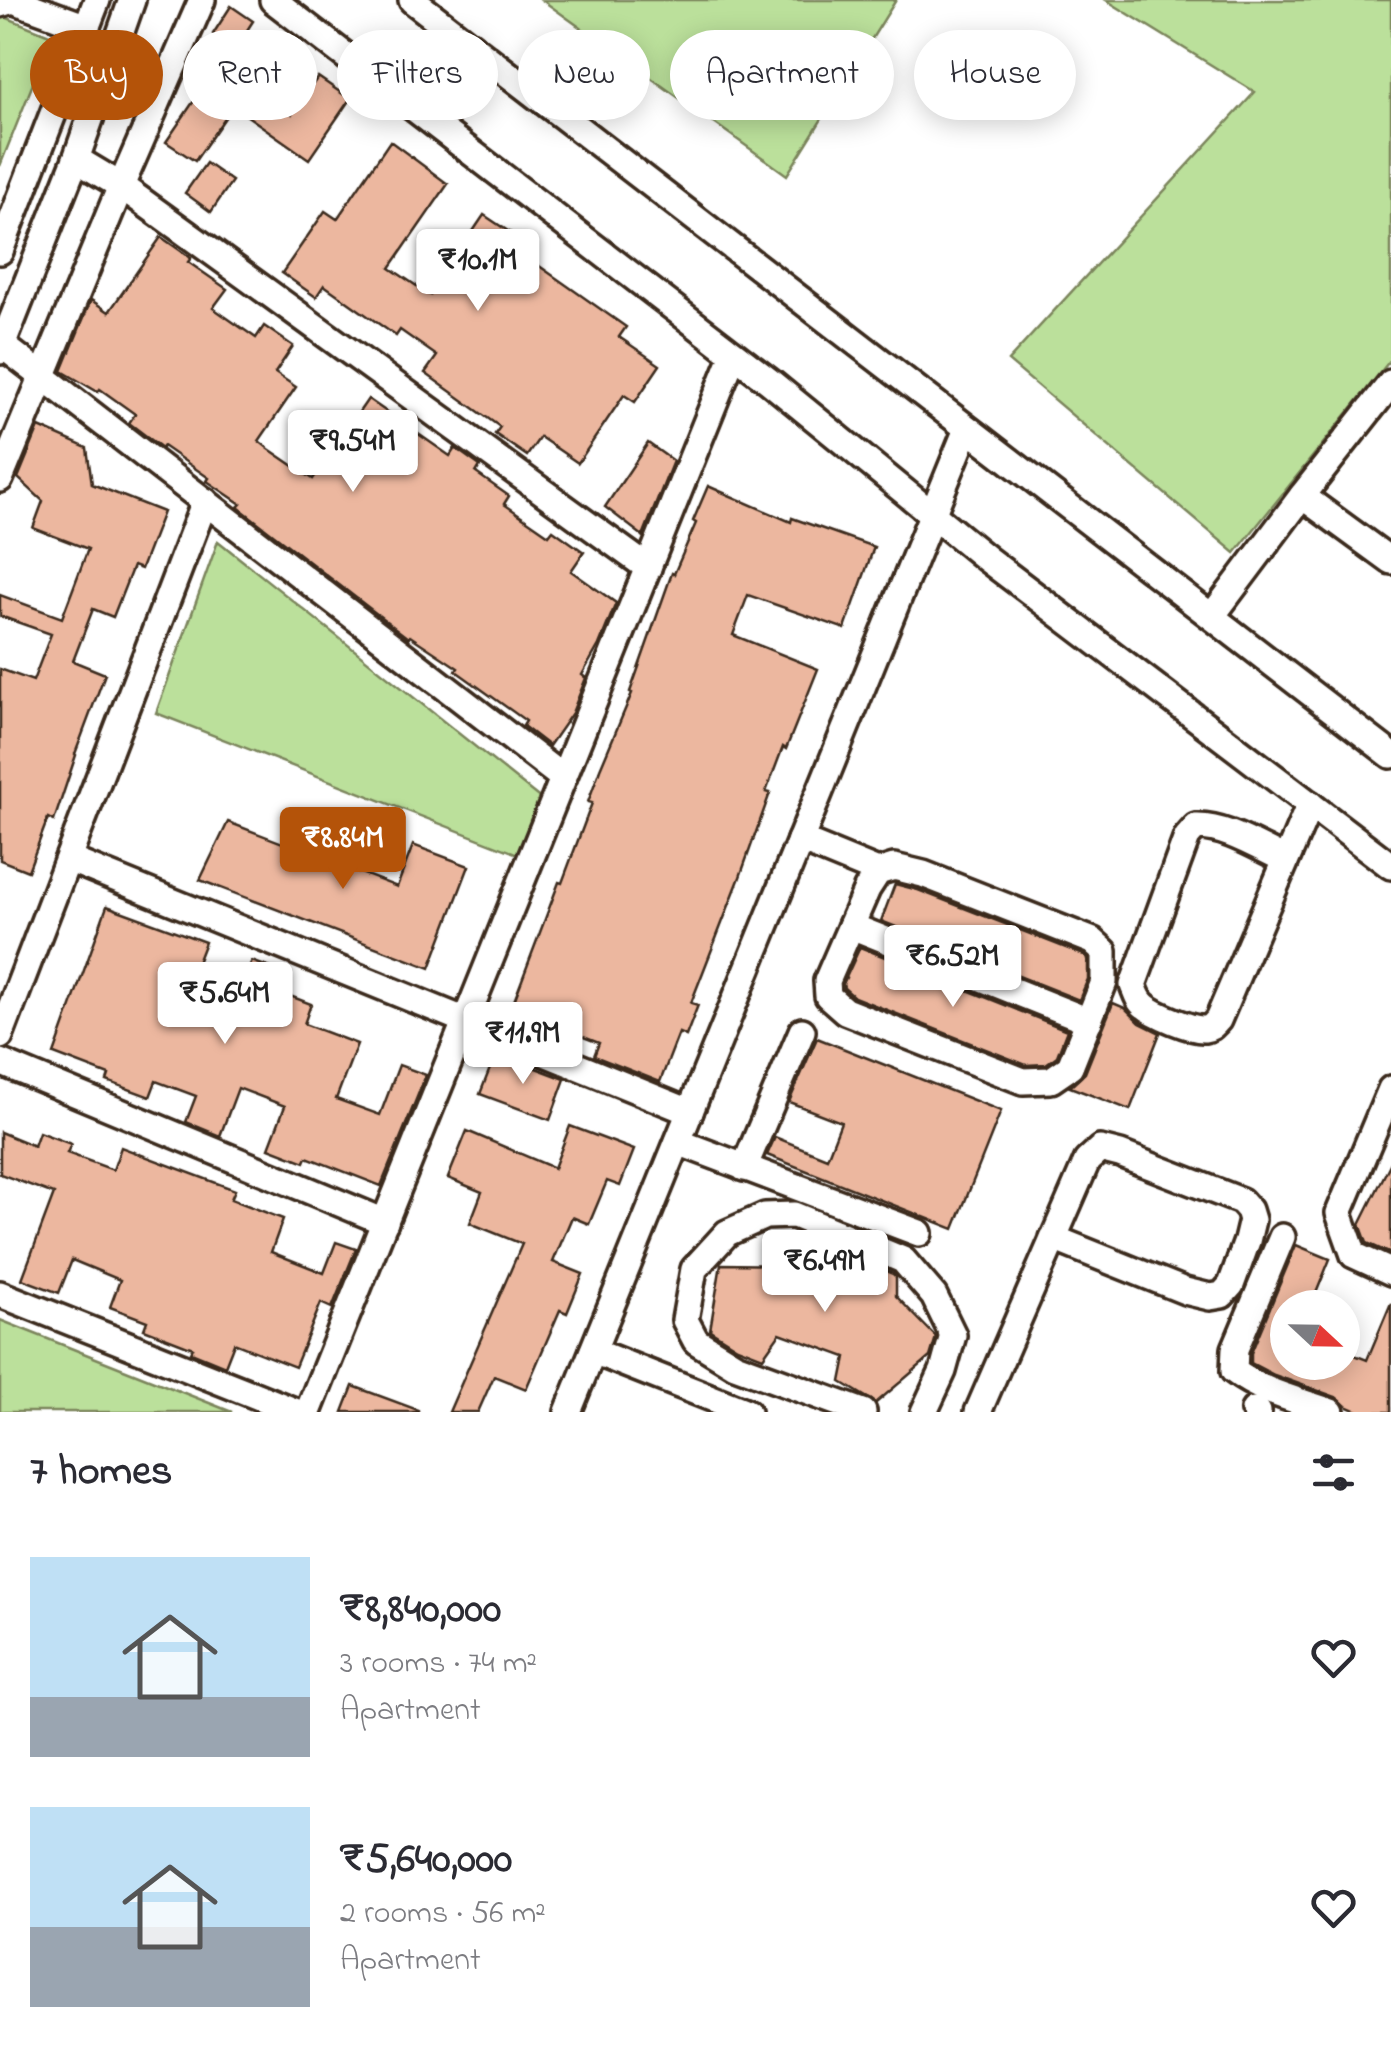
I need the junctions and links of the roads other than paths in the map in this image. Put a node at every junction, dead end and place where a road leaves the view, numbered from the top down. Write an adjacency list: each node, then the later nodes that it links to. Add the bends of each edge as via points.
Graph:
1 (98, 0): 7 (street)
2 (132, 0): 8 (street)
3 (202, 0): 9 (street)
4 (273, 0): 12 (street)
5 (412, 0): 15 (street)
6 (0, 4): 7 (street, via 13,0)
7 (87, 27): 10 (street)
8 (76, 159): 9 (street); 11 (street)
9 (121, 186): 13 (street); 21 (street)
10 (0, 251)
11 (1, 348): 13 (street)
12 (733, 356): 19 (street); 21 (street)
13 (41, 376): 16 (street); 18 (street)
14 (1391, 383): 17 (street)
15 (967, 429): 19 (street); 22 (street)
16 (0, 479)
17 (1302, 496): 20 (street); 22 (street)
18 (205, 502): 24 (street); 27 (street)
19 (932, 513): 25 (street); 26 (street)
20 (1391, 560)
21 (648, 568): 24 (street)
22 (1212, 616): 23 (street)
23 (1391, 755)
24 (563, 778): 32 (street)
25 (1310, 804): 28 (street); 29 (street)
26 (800, 840): 30 (street); 38 (street)
27 (68, 859): 32 (street); 35 (street)
28 (1286, 860): 28 (street, via 1212,1027 1192,1027 1145,1006 1133,985 1196,826)
29 (1391, 866)
30 (878, 872): 31 (street); 33 (street, via 894,867 923,874 1093,942 1104,951 1104,982)
31 (851, 926): 33 (street); 33 (street, via 827,981 828,996 864,1018 1024,1080 1051,1080 1070,1067)
32 (466, 1020): 38 (street); 41 (street)
33 (1089, 1022)
34 (802, 1030): 40 (street)
35 (0, 1036)
36 (0, 1062): 41 (street)
37 (1391, 1089): 45 (street, via 1338,1213 1354,1255)
38 (690, 1112): 39 (street)
39 (678, 1142): 40 (street); 47 (street)
40 (744, 1168): 42 (street)
41 (385, 1222): 49 (street)
42 (919, 1233)
43 (1282, 1237): 55 (street, via 1236,1349 1234,1372)
44 (1054, 1238): 44 (street, via 1210,1297 1231,1285 1252,1220 1241,1202 1100,1149 1088,1161); 54 (street)
45 (1391, 1272)
46 (0, 1294): 48 (street)
47 (593, 1351): 50 (street); 51 (street)
48 (297, 1412)
49 (308, 1412)
50 (568, 1412)
51 (748, 1412)
52 (862, 1412): 53 (street, via 735,1365 696,1341 684,1320 694,1269 728,1233 765,1216 794,1215 903,1260 934,1296 954,1335)
53 (924, 1412)
54 (978, 1412)
55 (1331, 1412)

